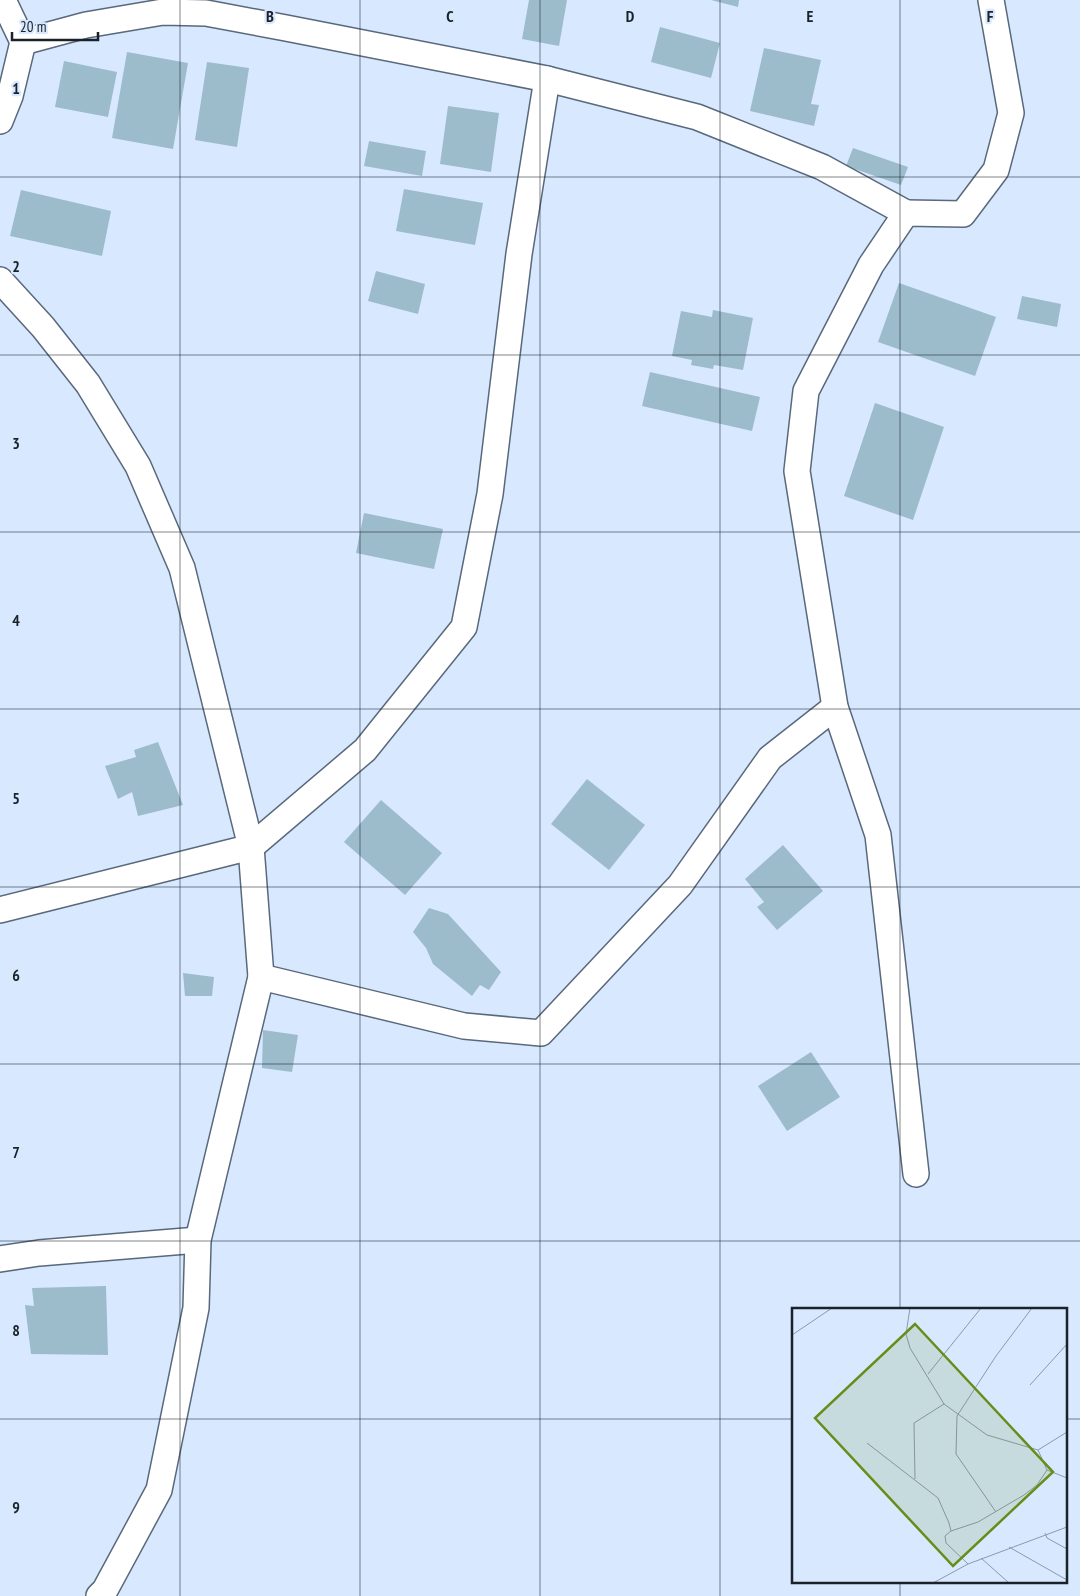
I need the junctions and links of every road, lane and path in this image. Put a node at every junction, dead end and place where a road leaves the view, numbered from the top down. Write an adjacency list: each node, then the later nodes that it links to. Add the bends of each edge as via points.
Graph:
1 (3, 0): 3 (street)
2 (991, 0): 6 (street, via 1011,113 996,170 963,214)
3 (23, 42): 4 (street, via 96,23 163,12 206,13); 5 (street, via 10,96)
4 (547, 79): 6 (street, via 696,118 822,168); 9 (street, via 519,254 490,494 464,627 365,750)
5 (0, 121)
6 (906, 213): 8 (street, via 871,265 806,391 797,471)
7 (0, 280): 9 (street, via 43,326 88,384 138,466 182,568)
8 (835, 707): 11 (street, via 770,758 680,885 541,1033 464,1026); 12 (street, via 878,835)
9 (251, 847): 10 (street); 11 (street)
10 (0, 910)
11 (261, 977): 13 (street)
12 (916, 1174)
13 (198, 1240): 14 (street, via 39,1252); 15 (street, via 196,1308 159,1490)
14 (0, 1259)
15 (100, 1596)

